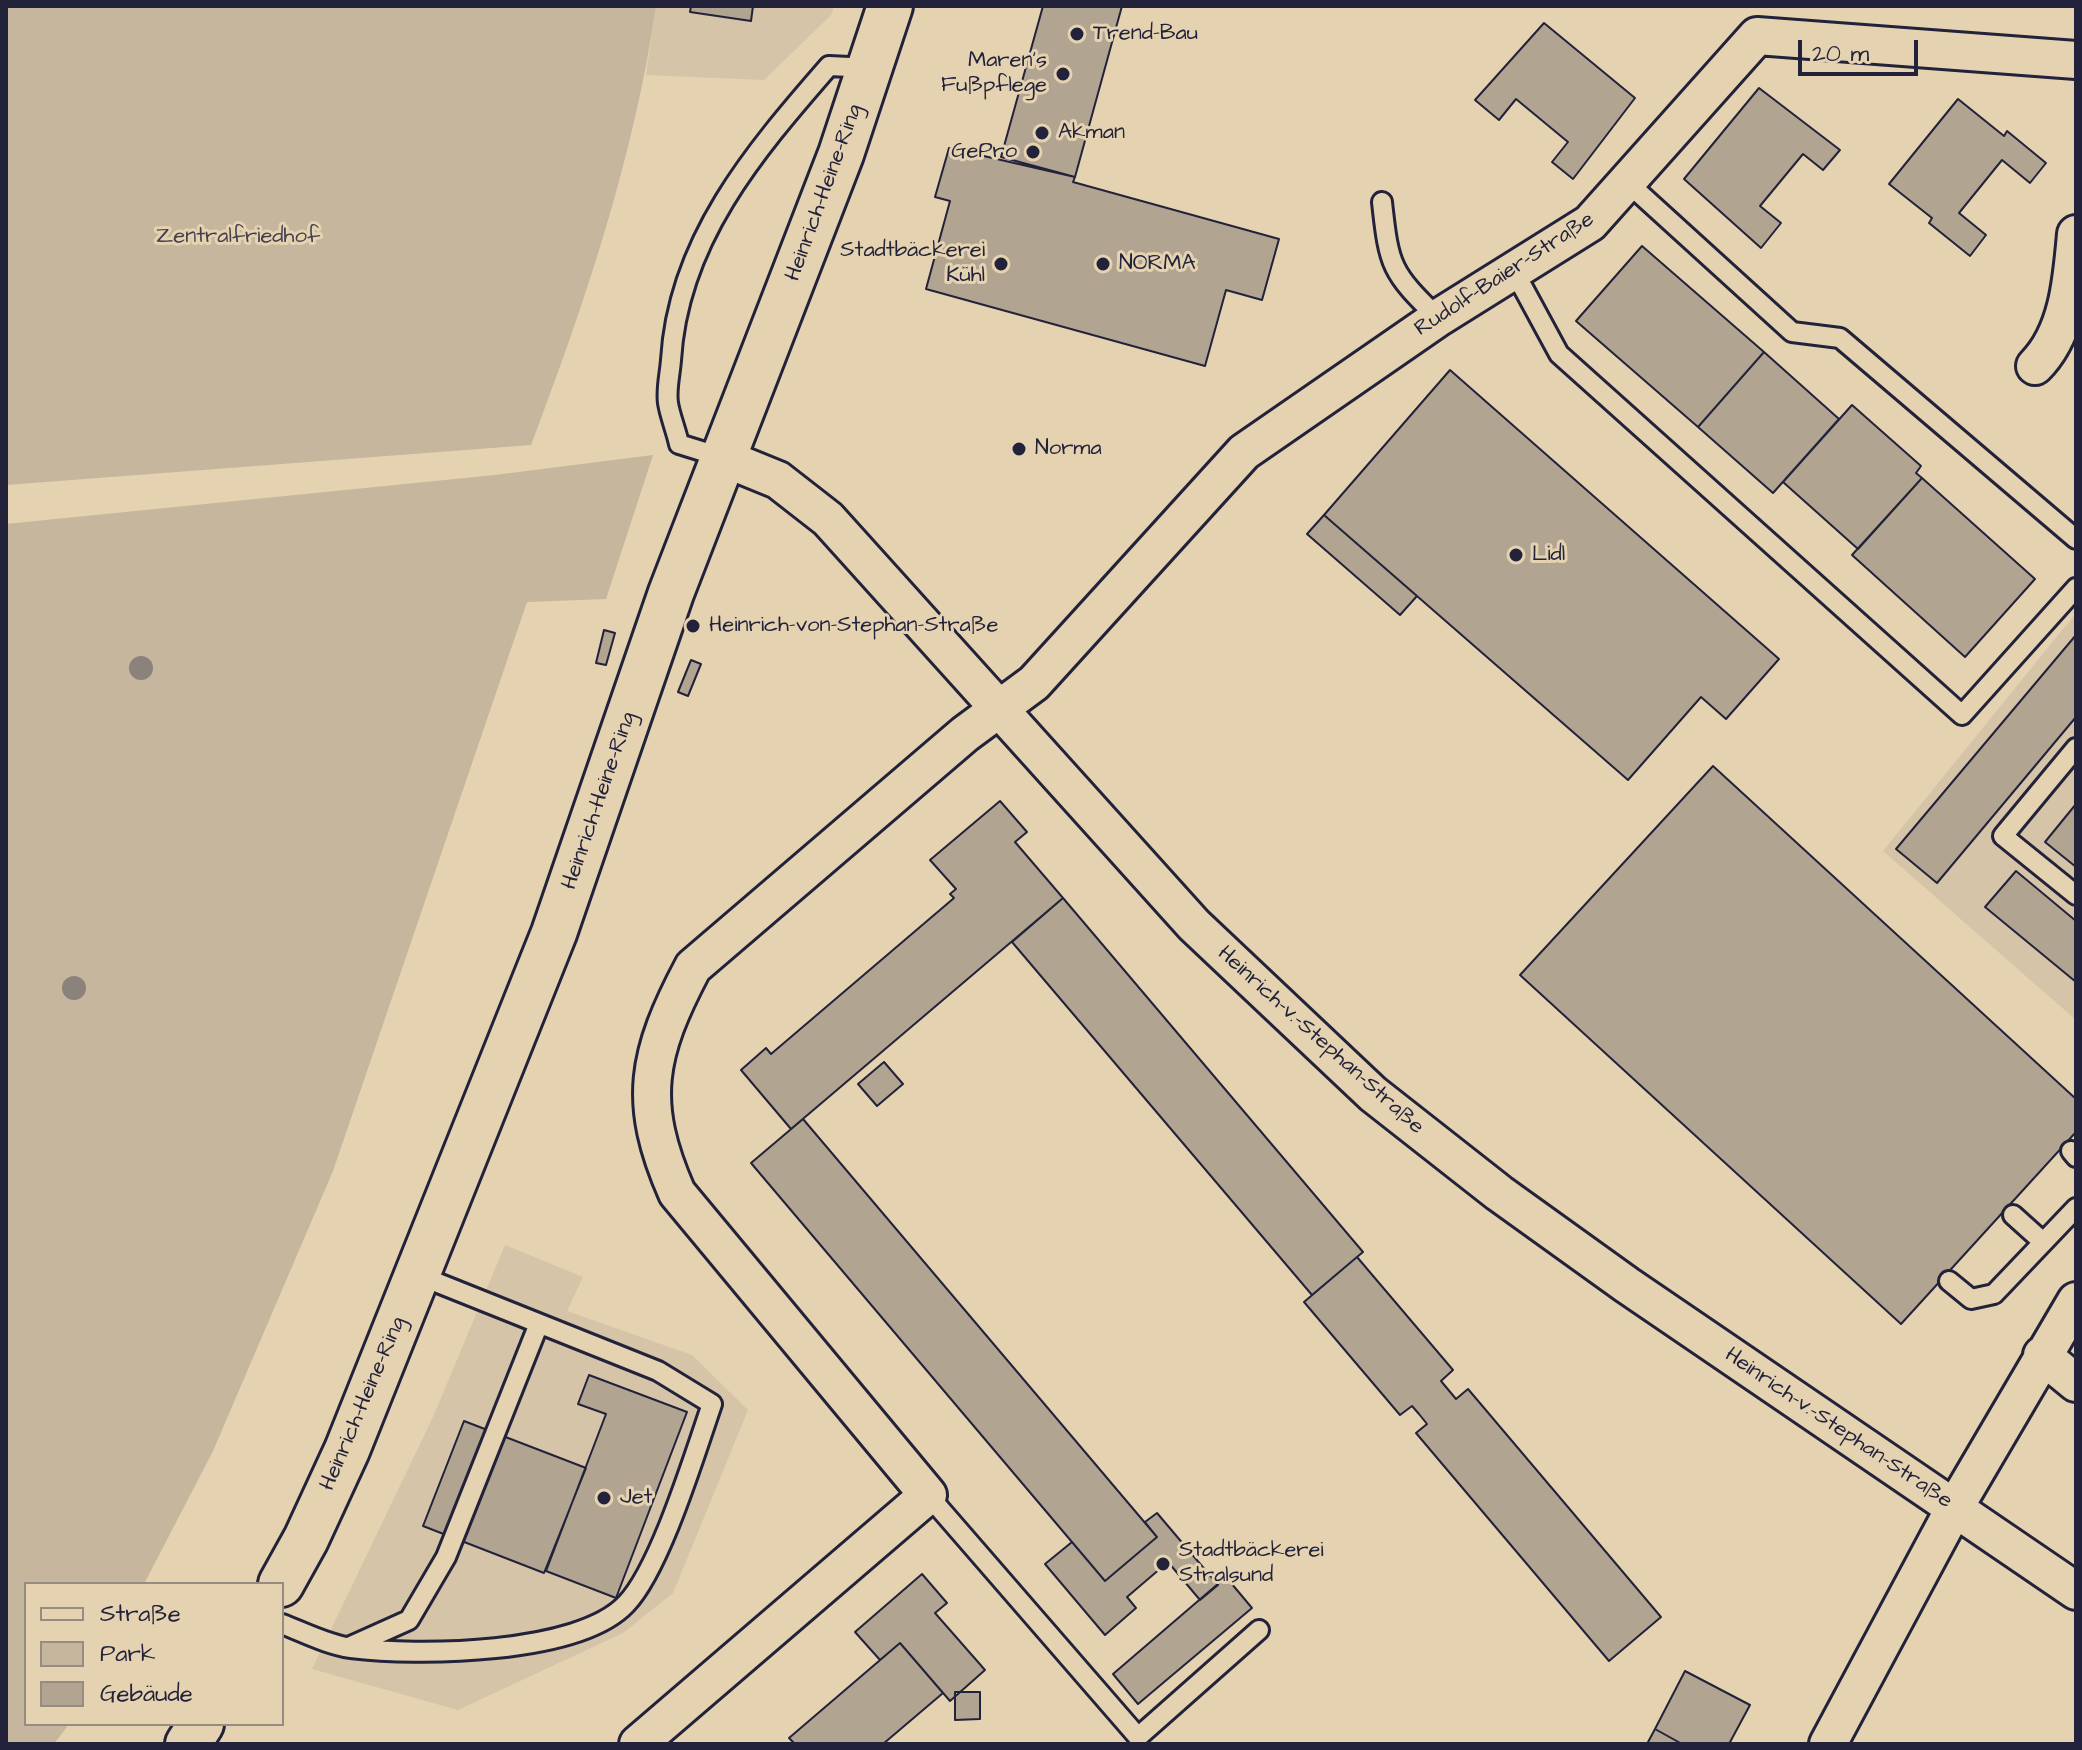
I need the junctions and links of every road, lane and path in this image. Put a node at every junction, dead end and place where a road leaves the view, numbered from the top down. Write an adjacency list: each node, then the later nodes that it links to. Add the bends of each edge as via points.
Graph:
1 (890, 6): 3 (main road, Heinrich-Heine-Ring)
2 (2076, 60): 4 (street, Rudolf-Baier-Straße, via 1757,36)
3 (870, 68): 10 (main road, Heinrich-Heine-Ring); 10 (lane, via 829,66 750,161 690,261 672,334 668,401 679,444)
4 (1627, 182): 7 (street, Rudolf-Baier-Straße, via 1590,223); 11 (lane, via 1792,332 1840,338)
5 (1382, 202): 8 (lane, via 1386,249 1402,283)
6 (2076, 234): 9 (street, via 2061,326 2053,349)
7 (1514, 271): 8 (street, Rudolf-Baier-Straße); 12 (lane, via 1559,354 1962,715)
8 (1438, 318): 13 (street, Rudolf-Baier-Straße, via 1244,452 1034,683)
9 (2035, 366)
10 (724, 458): 13 (street, Heinrich-v.-Stephan-Straße, via 778,480 828,519); 19 (main road, Heinrich-Heine-Ring, via 671,593 554,933)
11 (2076, 539)
12 (2076, 588)
13 (1000, 709): 25 (street, via 693,967 670,1010 654,1060 651,1108 659,1153 677,1193); 26 (street, Heinrich-v.-Stephan-Straße, via 1194,925 1373,1094 1627,1285)
14 (2076, 748): 15 (lane, via 2003,836)
15 (2076, 895)
16 (2075, 1210): 18 (lane)
17 (2013, 1215): 18 (lane)
18 (2043, 1242): 20 (lane, via 1994,1294 1971,1299)
19 (418, 1275): 22 (lane); 27 (main road, Heinrich-Heine-Ring, via 347,1450)
20 (1949, 1281)
21 (2076, 1301): 23 (street)
22 (538, 1326): 31 (lane, via 446,1557 409,1620); 31 (lane, via 658,1371 712,1404 655,1557 626,1604 588,1628 534,1642 453,1652)
23 (2042, 1355): 24 (street); 26 (street)
24 (2076, 1383)
25 (928, 1495): 30 (lane, via 1138,1737); 34 (street)
26 (1955, 1507): 28 (street, Heinrich-v.-Stephan-Straße); 35 (street)
27 (282, 1582)
28 (2076, 1591)
29 (284, 1625): 31 (lane)
30 (1259, 1630)
31 (348, 1647)
32 (200, 1726): 33 (main road)
33 (188, 1744)
34 (638, 1744)
35 (1828, 1744)

